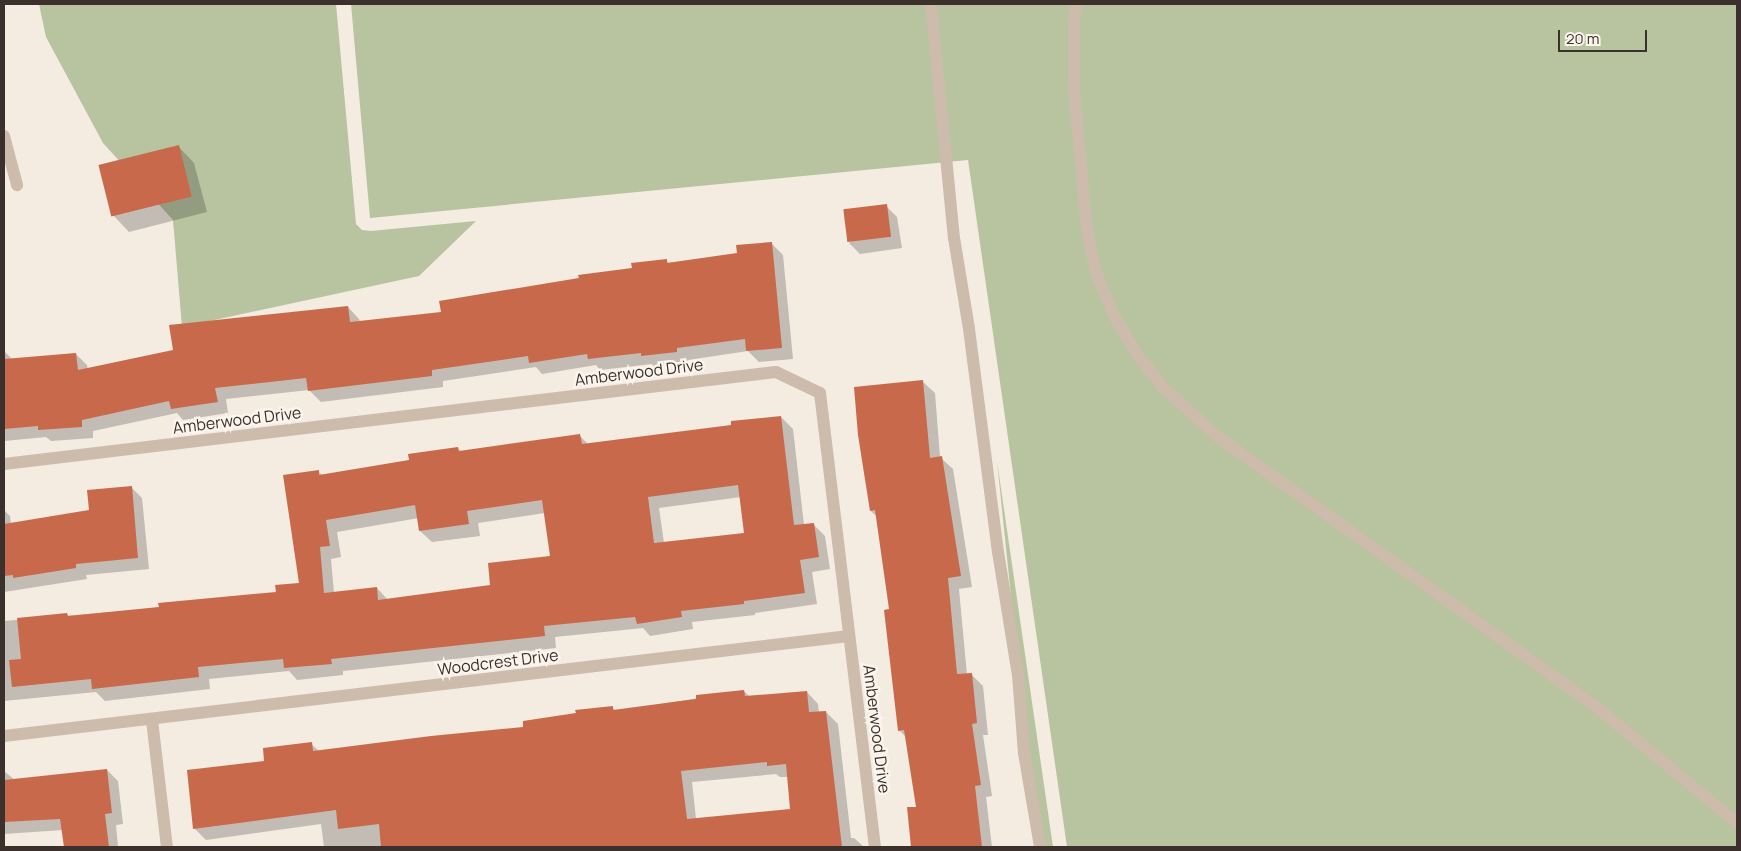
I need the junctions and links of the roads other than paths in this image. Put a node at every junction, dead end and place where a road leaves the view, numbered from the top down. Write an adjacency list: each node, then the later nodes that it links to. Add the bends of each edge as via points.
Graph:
1 (931, 4): 12 (street, via 954,238 1018,675 1024,753)
2 (1076, 4): 9 (street, via 1074,90 1087,231 1100,281 1114,316 1136,354 1164,387 1218,437 1594,705)
3 (4, 136): 4 (street)
4 (17, 185)
5 (4, 464): 6 (street, Amberwood Drive, via 776,372 820,394)
6 (849, 636): 7 (street, Woodcrest Drive); 11 (street, Amberwood Drive)
7 (152, 720): 8 (street); 10 (street)
8 (4, 736)
9 (1737, 823)
10 (167, 847)
11 (876, 847)
12 (1040, 847)

